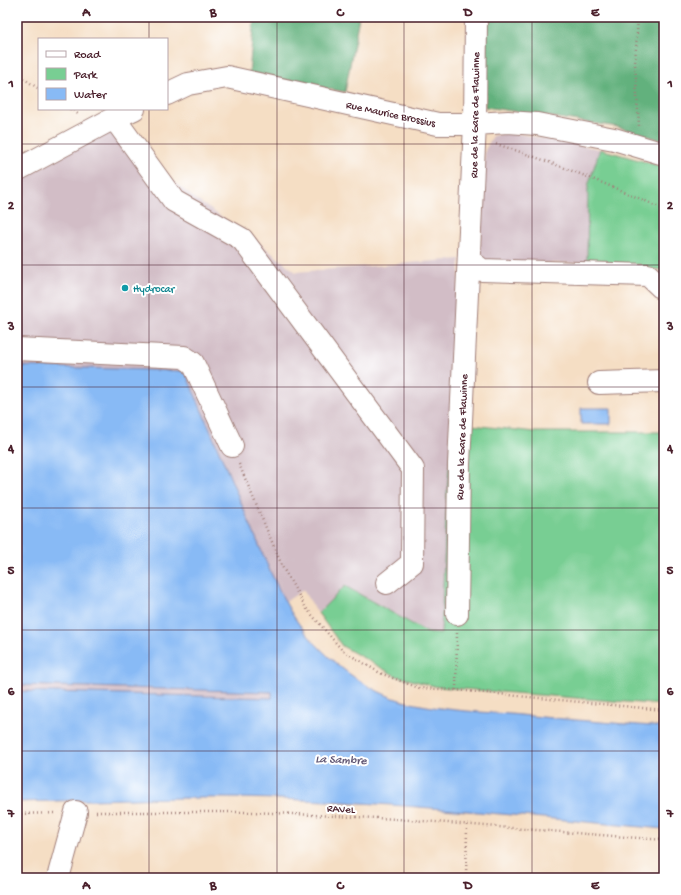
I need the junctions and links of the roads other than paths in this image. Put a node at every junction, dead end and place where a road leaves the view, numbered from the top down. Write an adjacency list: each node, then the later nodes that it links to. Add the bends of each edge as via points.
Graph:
1 (476, 17): 5 (street, Rue de la Gare de Flawinne)
2 (168, 94): 5 (street, Rue Maurice Brossius, via 188,84 227,77)
3 (132, 110): 4 (street)
4 (114, 118): 7 (street); 14 (street, via 174,201 242,239 413,469 412,563)
5 (474, 131): 6 (street, Rue Maurice Brossius, via 508,122 537,124 614,139); 8 (street, Rue de la Gare de Flawinne)
6 (664, 154)
7 (17, 170)
8 (469, 260): 9 (street, via 482,270 648,275); 15 (street, Rue de la Gare de Flawinne, via 459,464)
9 (664, 290)
10 (17, 348): 13 (street, via 184,357 193,363)
11 (664, 381): 12 (street)
12 (599, 383)
13 (232, 446)
14 (387, 583)
15 (457, 614)
16 (76, 812): 17 (street)
17 (58, 878)

